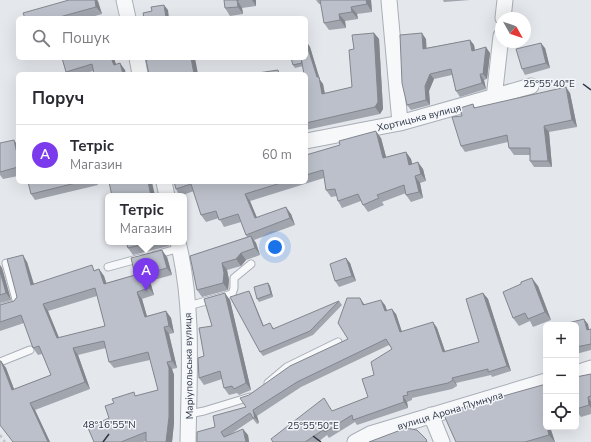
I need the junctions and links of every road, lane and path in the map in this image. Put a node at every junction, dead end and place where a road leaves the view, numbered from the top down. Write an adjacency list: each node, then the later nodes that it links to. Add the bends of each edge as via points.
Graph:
1 (124, 0): 5 (street)
2 (389, 0): 11 (street)
3 (505, 0): 4 (street)
4 (504, 12)
5 (128, 16)
6 (500, 48): 10 (street)
7 (137, 60): 8 (street)
8 (140, 72)
9 (531, 86): 10 (street, Хортицька вулиця)
10 (494, 98): 11 (street, Хортицька вулиця)
11 (400, 123): 12 (street, Хортицька вулиця)
12 (308, 141)
13 (179, 245): 16 (lane); 17 (street, Маріупольська вулиця, via 185,270)
14 (6, 263): 18 (lane, via 17,303)
15 (251, 264): 17 (lane, via 234,278 232,294)
16 (108, 267)
17 (187, 306): 27 (street, Маріупольська вулиця, via 190,343)
18 (0, 308)
19 (338, 342): 25 (lane, via 287,367)
20 (30, 350): 21 (lane)
21 (0, 362)
22 (591, 368): 23 (street)
23 (579, 372)
24 (543, 383): 28 (street, вулиця Арона Пумнула)
25 (263, 387)
26 (257, 392): 27 (lane, via 250,397)
27 (189, 414): 32 (street, Маріупольська вулиця)
28 (431, 415): 30 (street, вулиця Арона Пумнула); 34 (street)
29 (0, 436): 31 (path)
30 (371, 438): 33 (street, вулиця Арона Пумнула)
31 (5, 442)
32 (188, 442)
33 (355, 442)
34 (442, 442)

